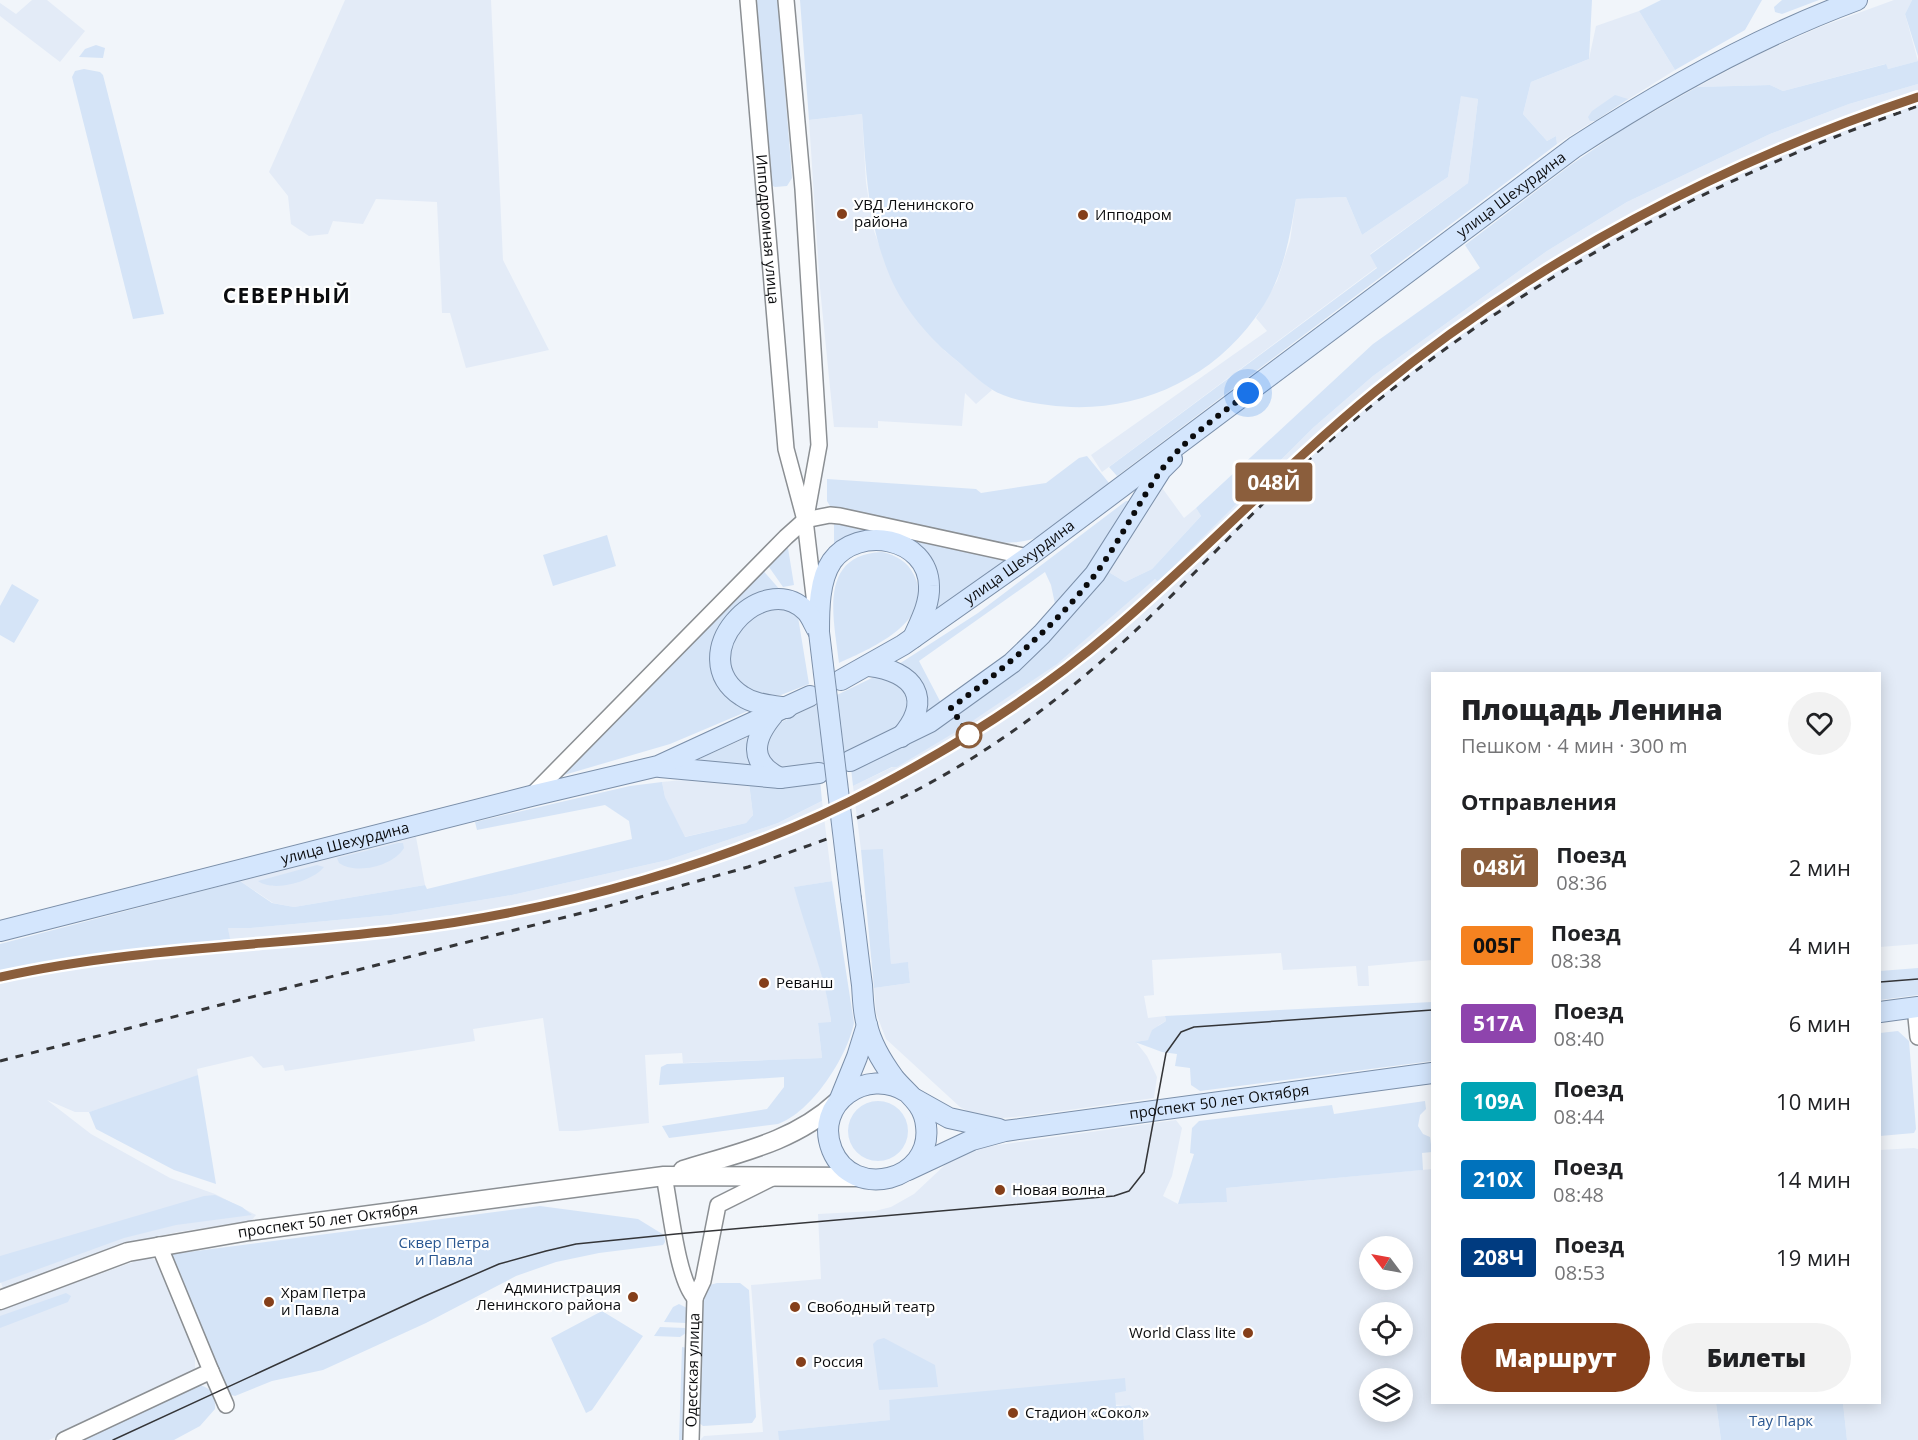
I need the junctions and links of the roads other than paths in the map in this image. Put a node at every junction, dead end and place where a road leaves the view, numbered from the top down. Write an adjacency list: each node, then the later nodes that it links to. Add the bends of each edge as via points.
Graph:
1 (748, 0): 7 (street, Ипподромная улица, via 787,457)
2 (786, 0): 7 (street, via 819,445)
3 (1857, 0): 4 (main road, улица Шехурдина, via 1813,16 1688,78 1575,147)
4 (1194, 435): 5 (main road, улица Шехурдина); 6 (main road, улица Шехурдина, via 1161,470)
5 (1114, 492): 6 (main road, via 1132,490 1138,495); 8 (main road, улица Шехурдина)
6 (1138, 508): 15 (main road, улица Шехурдина, via 1095,574 1042,634 1012,663)
7 (805, 520): 8 (street, via 840,516); 9 (street); 20 (street)
8 (1028, 557): 10 (main road, улица Шехурдина)
9 (819, 632): 10 (main road, via 819,606 832,561 852,545 885,540 909,549 929,578 927,602); 14 (main road, via 807,612 780,599 768,600 741,615 723,636 720,659 734,689 752,701); 26 (main road, bridge)
10 (913, 638): 11 (main road, улица Шехурдина)
11 (869, 666): 12 (main road, улица Шехурдина); 15 (main road, via 902,674 914,689 917,711)
12 (841, 680)
13 (810, 696): 14 (main road, улица Шехурдина)
14 (780, 711): 17 (main road, улица Шехурдина); 19 (main road, via 760,735 756,751 763,765)
15 (900, 739): 16 (main road, улица Шехурдина)
16 (850, 761)
17 (658, 766): 19 (main road, улица Шехурдина); 20 (main road, улица Шехурдина)
18 (819, 773): 19 (main road, улица Шехурдина)
19 (780, 778)
20 (531, 796): 22 (main road, улица Шехурдина)
21 (0, 916): 22 (main road, улица Шехурдина)
22 (31, 922): 23 (main road, улица Шехурдина)
23 (0, 931)
24 (1917, 1007): 25 (main road); 27 (street)
25 (1881, 1012)
26 (867, 1025): 29 (main road, via 883,1061); 30 (main road)
27 (1918, 1037)
28 (1431, 1073): 31 (main road, проспект 50 лет Октября)
29 (910, 1094): 30 (main road, via 888,1083 867,1083 848,1091); 31 (main road, проспект 50 лет Октября, via 949,1118); 32 (main road, via 924,1114 927,1136 922,1152)
30 (837, 1102): 33 (main road, проспект 50 лет Октября, via 818,1120 782,1139); 35 (main road, via 829,1123 830,1145 841,1165)
31 (1005, 1131): 32 (main road, проспект 50 лет Октября, via 972,1140)
32 (908, 1170): 35 (main road, via 884,1180)
33 (664, 1176): 34 (main road, проспект 50 лет Октября); 36 (main road, проспект 50 лет Октября); 37 (street, via 682,1269)
34 (777, 1176): 35 (main road, проспект 50 лет Октября); 37 (street, via 718,1205 703,1281)
35 (860, 1177)
36 (159, 1245): 38 (main road, проспект 50 лет Октября, via 128,1252); 39 (street)
37 (695, 1298): 42 (street, Одесская улица)
38 (0, 1300)
39 (211, 1371): 40 (street); 41 (street)
40 (226, 1405)
41 (64, 1440)
42 (691, 1440)

